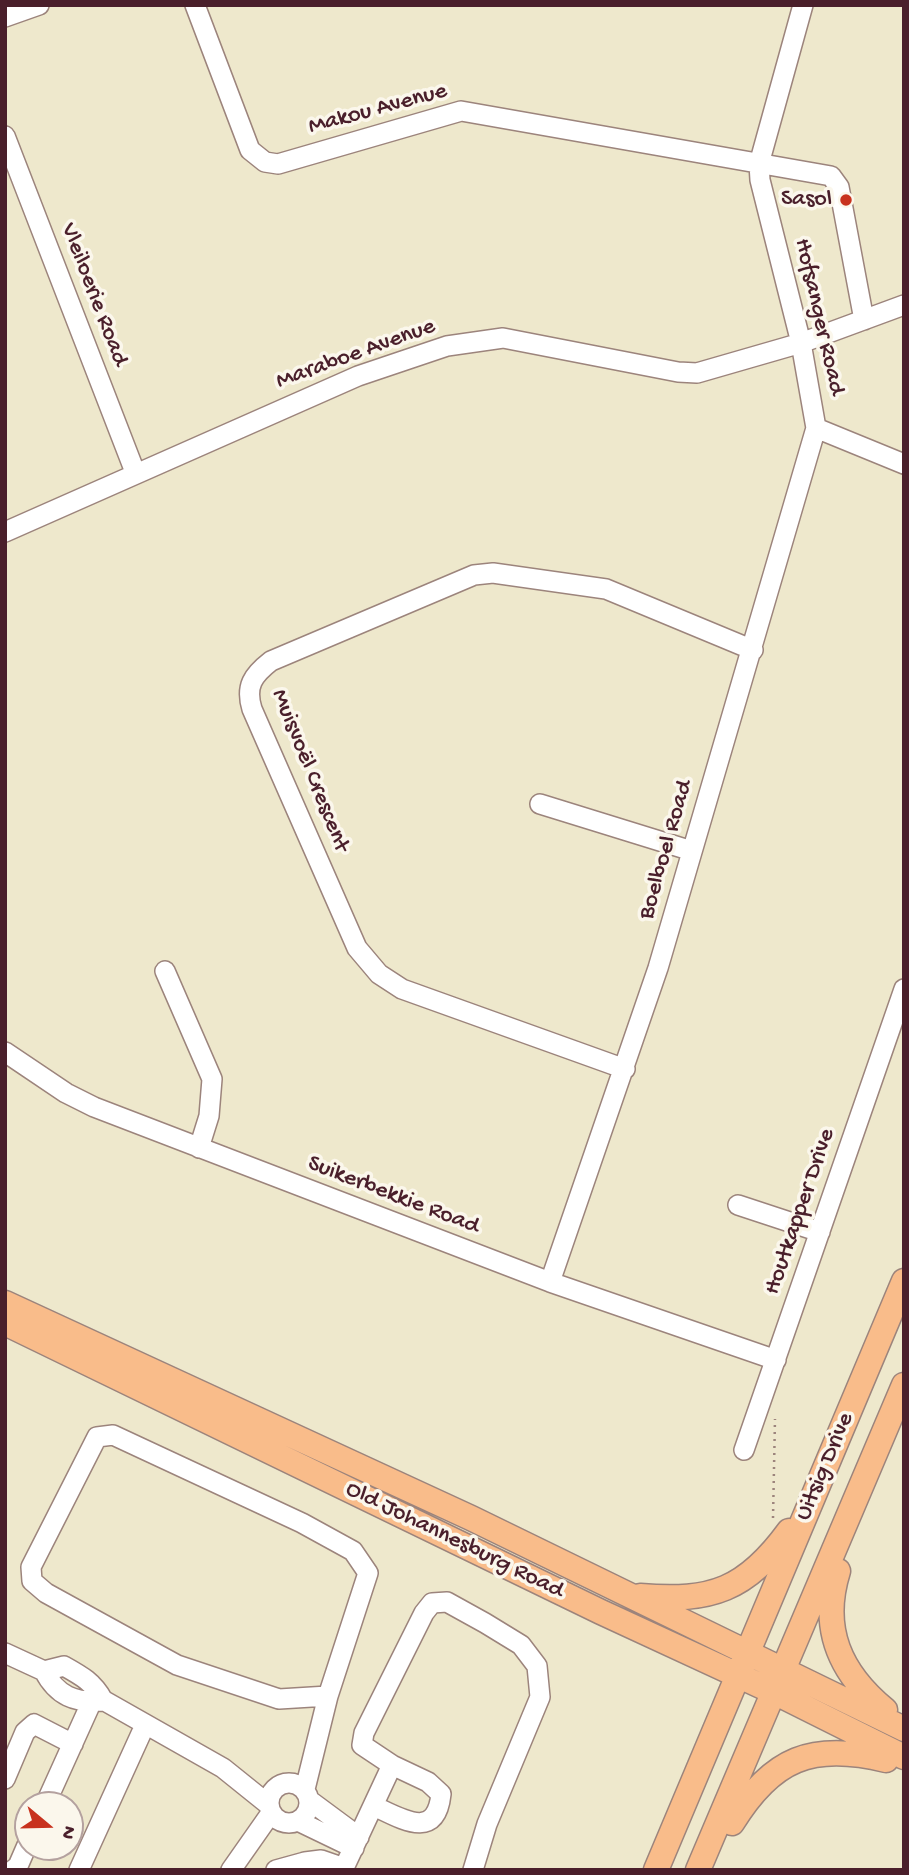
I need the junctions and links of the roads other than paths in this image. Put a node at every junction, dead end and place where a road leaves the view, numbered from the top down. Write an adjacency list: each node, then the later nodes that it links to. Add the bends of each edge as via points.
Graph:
1 (39, 5): 4 (street)
2 (195, 5): 6 (street, Makou Avenue, via 250,150 265,162 278,164 461,111)
3 (803, 5): 6 (street, Hofsanger Road)
4 (5, 16)
5 (5, 136): 12 (street, Vleiloerie Road)
6 (759, 164): 8 (street, via 824,174 836,181); 9 (street, Hofsanger Road)
7 (904, 305): 8 (street, Maraboe Avenue)
8 (864, 320): 9 (street, Maraboe Avenue)
9 (801, 344): 10 (street, Hofsanger Road); 12 (street, Maraboe Avenue, via 687,373 503,338 447,346 358,376)
10 (816, 428): 11 (street, Hofsanger Road); 14 (street, Boelboel Road)
11 (904, 464)
12 (135, 472): 13 (street, Maraboe Avenue)
13 (5, 532)
14 (753, 650): 16 (street, Boelboel Road); 20 (street, Muisvoël Crescent, via 606,589 482,573 271,661 254,675 248,690 252,709 357,948 379,974 402,989)
15 (540, 804): 16 (street)
16 (692, 851): 20 (street, Boelboel Road)
17 (165, 971): 21 (street, via 212,1079 209,1116)
18 (904, 989): 23 (street, Houtkapper Drive)
19 (5, 1052): 21 (street, Suikerbekkie Road, via 94,1108)
20 (625, 1069): 25 (street, Boelboel Road)
21 (199, 1147): 25 (street, Suikerbekkie Road)
22 (738, 1205): 23 (street)
23 (820, 1232): 28 (street, Houtkapper Drive)
24 (904, 1281): 32 (main road, Uitsig Drive)
25 (550, 1282): 28 (street, Suikerbekkie Road)
26 (5, 1303): 33 (main road, Old Johannesburg Road)
27 (5, 1323): 35 (main road, Old Johannesburg Road)
28 (776, 1360): 30 (street, Houtkapper Drive)
29 (904, 1385): 31 (main road, Uitsig Drive)
30 (744, 1450)
31 (869, 1466): 36 (main road, Uitsig Drive); 40 (main road, via 833,1587 832,1638 842,1664 863,1692)
32 (812, 1500): 33 (main road, via 773,1554 748,1579 718,1592 684,1598); 35 (main road, Uitsig Drive)
33 (629, 1595): 35 (main road, Old Johannesburg Road)
34 (5, 1653): 38 (street, via 44,1671 53,1688 82,1702)
35 (744, 1665): 36 (main road, Old Johannesburg Road); 61 (main road, Uitsig Drive)
36 (779, 1681): 42 (main road, Old Johannesburg Road); 44 (main road, Old Johannesburg Road); 62 (main road, Uitsig Drive)
37 (328, 1696): 37 (street, via 279,1699 177,1665 32,1581 31,1567 97,1437 113,1435 353,1551 368,1573); 39 (street)
38 (98, 1701): 41 (street); 43 (street)
39 (322, 1722): 49 (street); 51 (street)
40 (904, 1724)
41 (145, 1725): 47 (street); 57 (street)
42 (904, 1729)
43 (72, 1744): 48 (street, via 34,1724 25,1732); 50 (street)
44 (904, 1757)
45 (904, 1764): 62 (main road, via 841,1751 793,1762 758,1784)
46 (391, 1765): 52 (street); 52 (street, via 428,1782 441,1794 439,1805 430,1820 422,1823); 60 (street, via 362,1745 364,1733 432,1603 447,1602 521,1645 537,1666 540,1697 486,1824)
47 (223, 1768): 49 (street); 53 (street)
48 (5, 1779)
49 (282, 1784): 51 (street, via 297,1783); 53 (street, via 270,1794)
50 (51, 1791)
51 (307, 1795): 53 (street, via 308,1809); 54 (street)
52 (374, 1806): 54 (street)
53 (281, 1815): 54 (street); 58 (street)
54 (356, 1842): 56 (street)
55 (304, 1866): 56 (street, via 321,1860); 59 (street)
56 (344, 1869)
57 (79, 1870)
58 (231, 1870)
59 (276, 1870)
60 (473, 1870)
61 (656, 1870)
62 (700, 1870)

